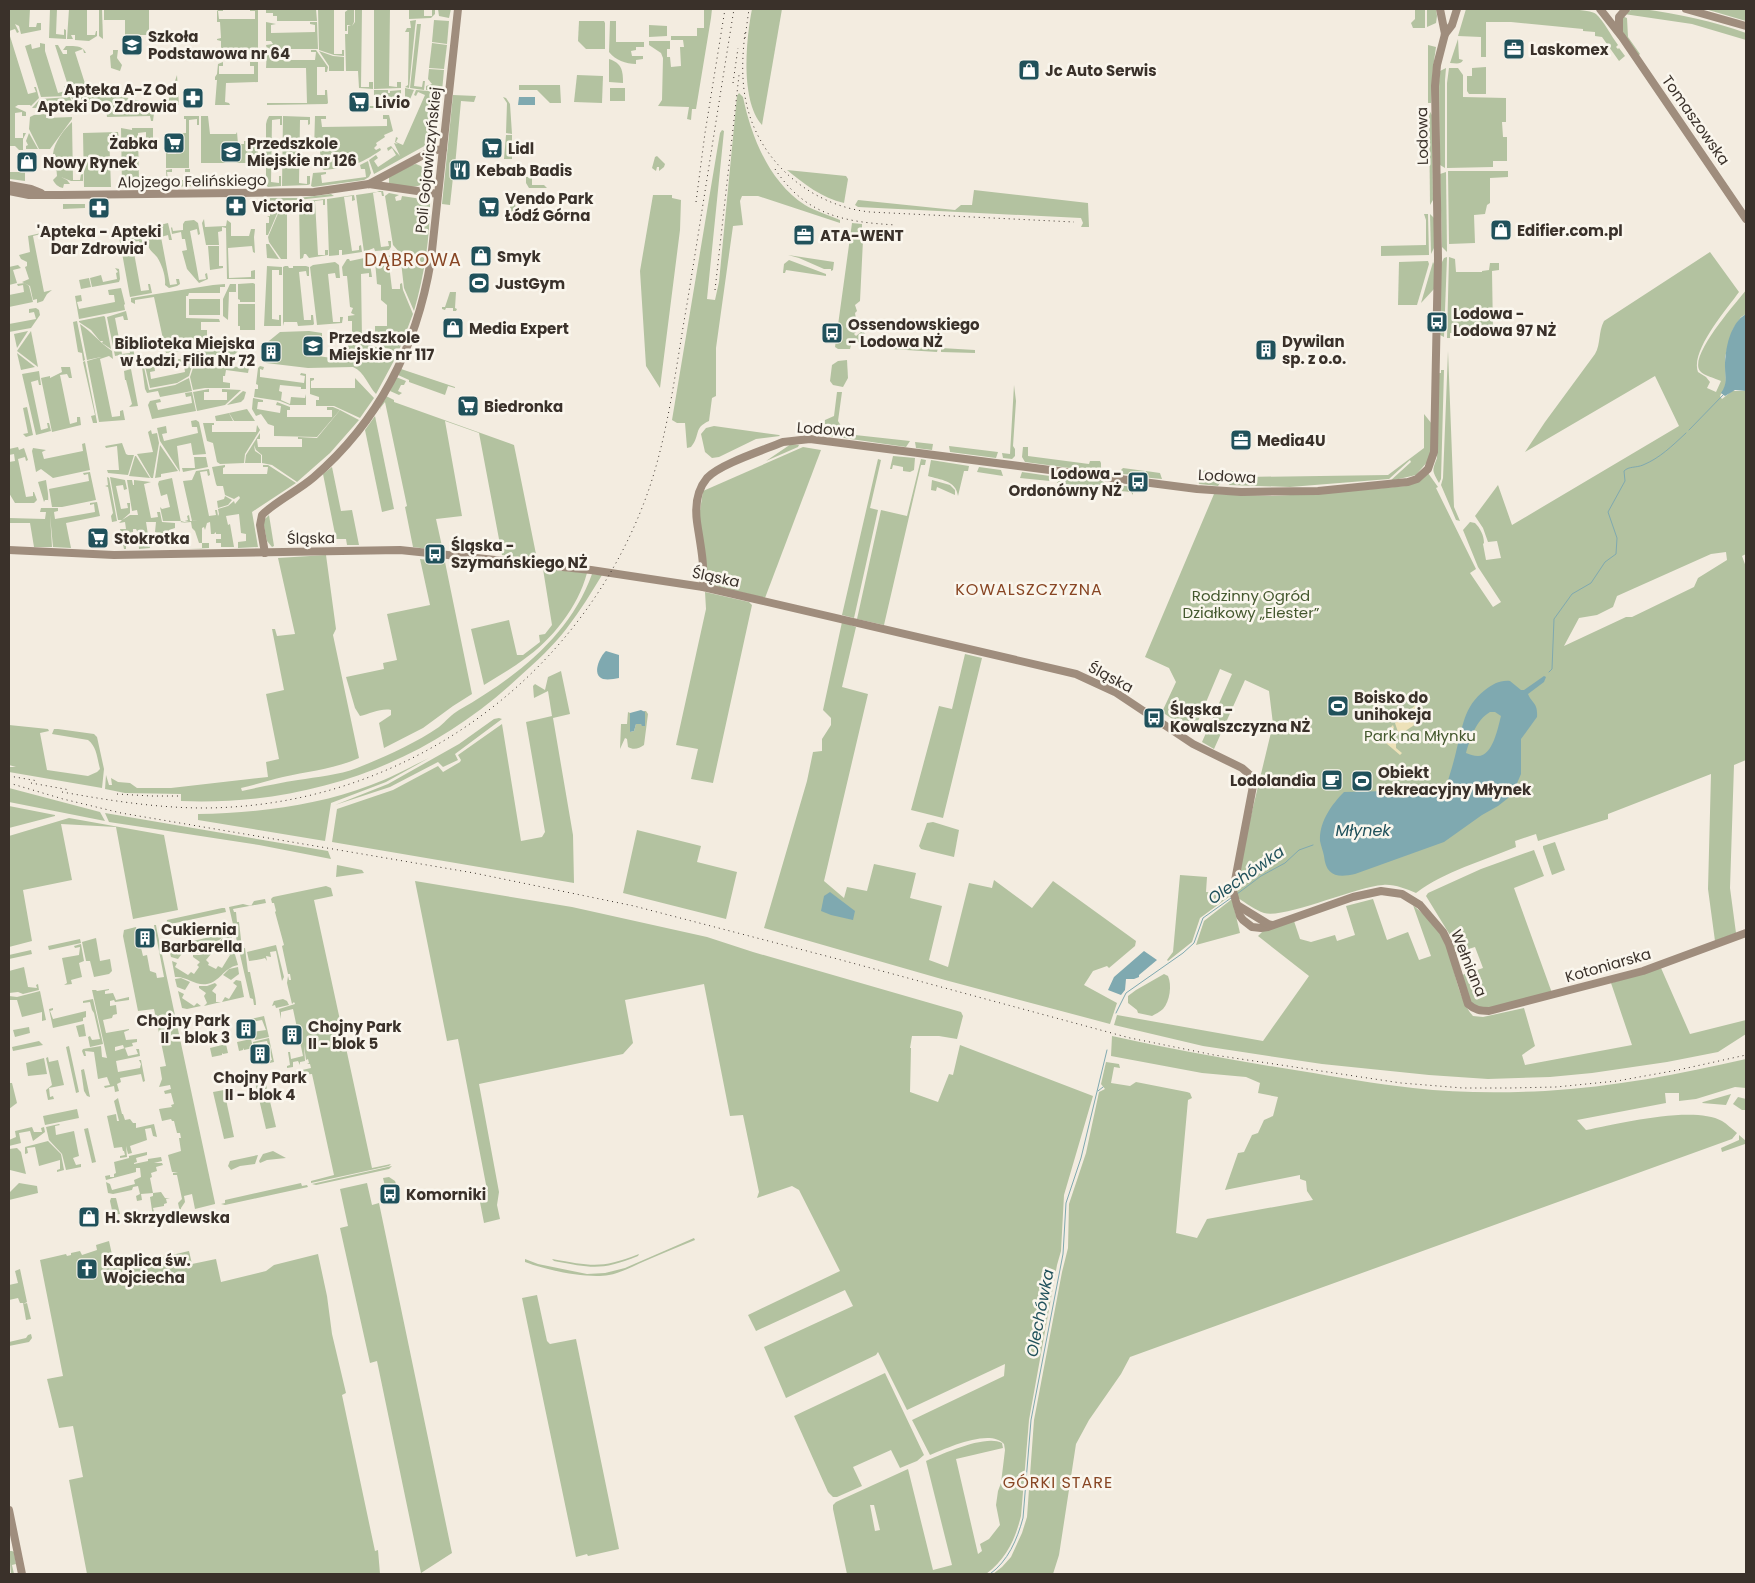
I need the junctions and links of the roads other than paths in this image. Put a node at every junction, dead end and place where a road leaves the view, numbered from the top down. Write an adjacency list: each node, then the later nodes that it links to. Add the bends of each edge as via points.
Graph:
1 (458, 9): 10 (street, Poli Gojawiczyńskiej)
2 (1440, 9): 8 (street, Lodowa)
3 (1457, 9): 8 (street, Lodowa)
4 (1600, 9): 9 (street, Tomaszowska)
5 (1626, 9): 9 (street, via 1618,19)
6 (1689, 9): 7 (street)
7 (1746, 26)
8 (1445, 34): 21 (street, Lodowa, via 1435,86 1438,258 1434,452 1431,464 1423,474 1408,482 1318,491 1223,492 810,439 791,440 726,466 704,483 696,508 704,567)
9 (1622, 37): 18 (street, Tomaszowska)
10 (443, 149): 11 (street, Alojzego Felińskiego, via 431,151); 17 (street, Poli Gojawiczyńskiej)
11 (388, 174): 12 (street, Alojzego Felińskiego); 14 (street)
12 (369, 184): 14 (street, Alojzego Felińskiego); 16 (street, Alojzego Felińskiego, via 314,192 268,194)
13 (9, 185): 16 (street, Alojzego Felińskiego)
14 (390, 187): 17 (street, Alojzego Felińskiego)
15 (9, 191): 16 (street, Alojzego Felińskiego)
16 (46, 194)
17 (438, 194): 20 (street, Poli Gojawiczyńskiej, via 424,301 400,365 375,408 340,452 314,477 262,515)
18 (1746, 219)
19 (9, 550): 20 (street, Śląska, via 114,555)
20 (265, 553): 21 (street, Śląska, via 407,551 591,570)
21 (703, 587): 22 (street, Śląska, via 1055,668 1087,678 1115,692 1184,740 1250,775 1253,786 1233,890)
22 (1237, 905): 23 (street); 23 (street, Śląska, via 1243,920 1252,927)
23 (1272, 925): 25 (street, Wełniana, via 1353,897 1381,891 1402,894 1411,898 1443,932 1468,1004)
24 (1746, 934): 25 (street, Kotoniarska, via 1627,975 1489,1011)
25 (1474, 1009)
26 (9, 1510): 27 (street)
27 (22, 1574)

